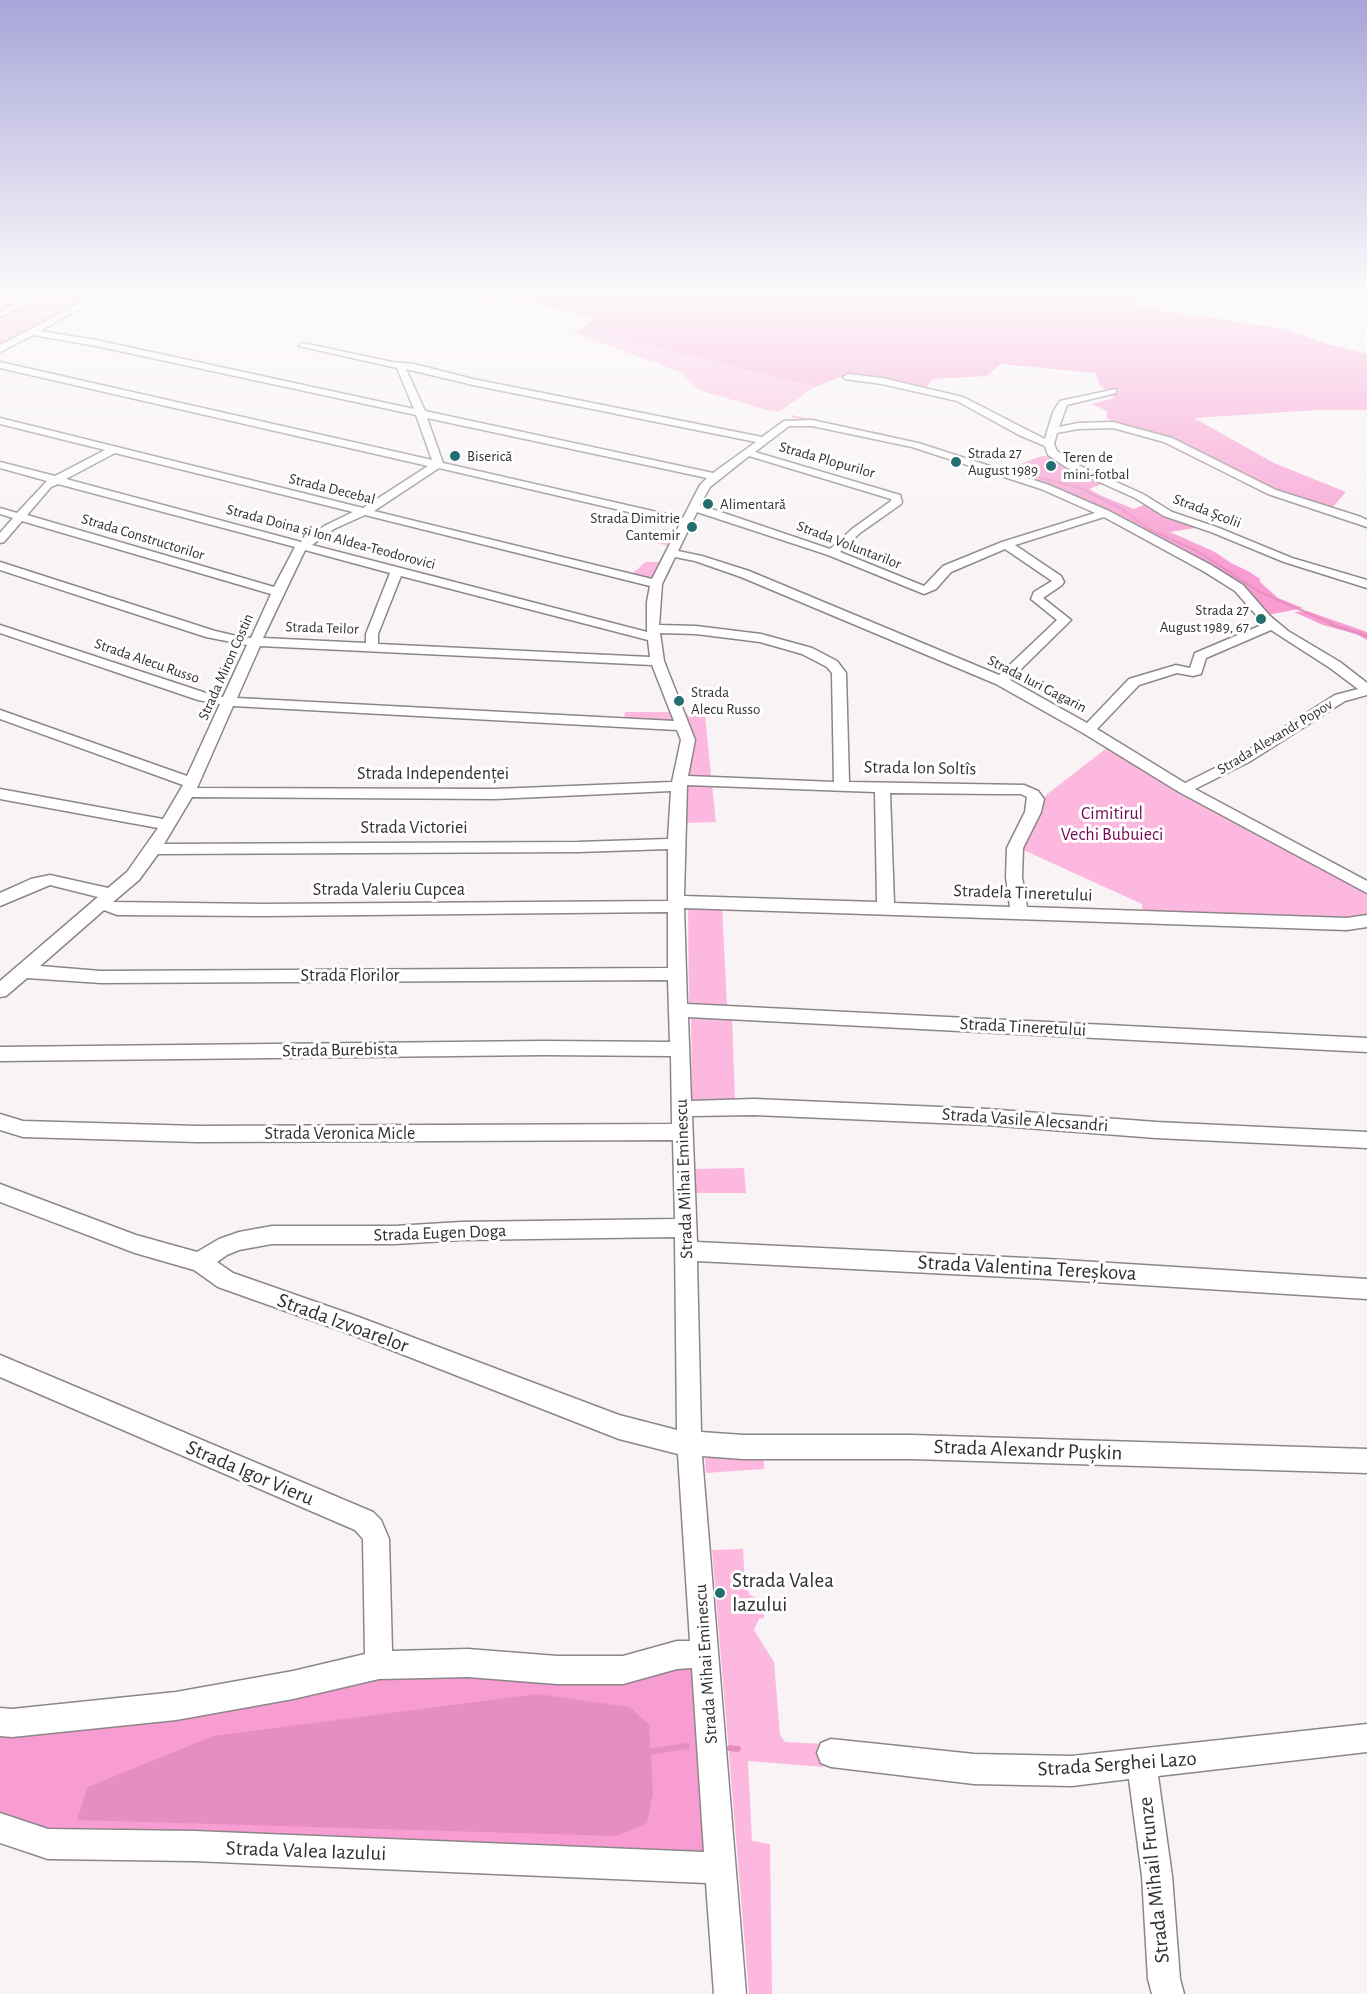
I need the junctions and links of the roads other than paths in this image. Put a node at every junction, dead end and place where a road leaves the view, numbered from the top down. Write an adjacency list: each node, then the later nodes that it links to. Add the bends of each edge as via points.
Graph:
1 (93, 386): 14 (street)
2 (296, 386): 7 (street)
3 (410, 386): 7 (street)
4 (499, 386): 10 (street)
5 (904, 386): 11 (street, Strada Școlii, via 960,399)
6 (1113, 391): 9 (street, via 1063,403)
7 (421, 413): 14 (street); 16 (street)
8 (0, 421): 12 (street, Strada Decebal)
9 (1052, 431): 11 (street); 23 (street, via 1113,425 1168,440 1272,492)
10 (762, 440): 13 (street, Strada Mihai Eminescu); 20 (street, Strada Mihai Eminescu, via 787,423 812,423 914,445 1045,487)
11 (1049, 444): 32 (street, Strada Școlii, via 1052,453 1070,465 1139,496 1168,514 1288,560)
12 (113, 450): 17 (street); 18 (street, Strada Decebal)
13 (746, 452): 16 (street, Strada Mihai Eminescu); 28 (street, Strada Plopurilor, via 898,499)
14 (438, 464): 18 (street, Strada Miron Costin); 21 (street)
15 (0, 465): 17 (street, Strada Doina și Ion Aldea-Teodorovici)
16 (715, 477): 21 (street, Strada Mihai Eminescu, via 705,485)
17 (55, 480): 22 (street, via 41,490); 26 (street, Strada Doina și Ion Aldea-Teodorovici)
18 (361, 511): 26 (street, Strada Miron Costin); 31 (street, Strada Decebal)
19 (0, 512): 22 (street, Strada Constructorilor)
20 (1105, 513): 25 (street); 34 (street, via 1239,588)
21 (691, 514): 27 (street, Strada Mihai Eminescu); 28 (street, Strada Voluntarilor)
22 (19, 517): 24 (street); 33 (street, Strada Constructorilor)
23 (1367, 524)
24 (0, 540)
25 (1006, 544): 28 (street, Strada Voluntarilor, via 947,569 924,590); 40 (street, via 1057,579 1054,586 1037,598 1065,620)
26 (302, 546): 30 (street, Strada Doina și Ion Aldea-Teodorovici); 33 (street, Strada Miron Costin)
27 (672, 553): 31 (street, Strada Mihai Eminescu); 40 (street, Strada Iuri Gagarin, via 745,574)
28 (832, 553)
29 (0, 566): 37 (street, Strada Teilor, via 227,639)
30 (397, 571): 36 (street, Strada Doina și Ion Aldea-Teodorovici); 38 (street, via 372,634)
31 (656, 584): 36 (street, Strada Mihai Eminescu)
32 (1367, 584)
33 (278, 592): 37 (street, Strada Miron Costin)
34 (1273, 625): 41 (street); 45 (street, via 1200,656 1196,671 1176,669 1134,682)
35 (0, 629): 42 (street, Strada Alecu Russo, via 203,697)
36 (653, 633): 39 (street, Strada Mihai Eminescu); 47 (street, Strada Doina și Ion Aldea-Teodorovici, via 696,630 761,638 807,651 832,664 839,673)
37 (256, 642): 38 (street, Strada Teilor); 42 (street, Strada Miron Costin)
38 (372, 647): 39 (street, Strada Teilor)
39 (657, 661): 44 (street, Strada Mihai Eminescu)
40 (1001, 681): 45 (street, Strada Iuri Gagarin)
41 (1367, 690): 50 (street, Strada Alexandr Popov, via 1340,698 1244,759)
42 (229, 702): 44 (street, Strada Alecu Russo); 48 (street, Strada Miron Costin)
43 (0, 714): 48 (street, Strada Independenței)
44 (682, 726): 46 (street, Strada Mihai Eminescu, via 688,748)
45 (1088, 730): 50 (street, Strada Iuri Gagarin)
46 (680, 783): 47 (street, Strada Ion Soltîs); 48 (street, Strada Independenței, via 473,794); 53 (street, Strada Mihai Eminescu)
47 (842, 786): 49 (street, Strada Ion Soltîs)
48 (189, 788): 52 (street, Strada Miron Costin)
49 (882, 788): 59 (street); 60 (street, Strada Ion Soltîs, via 999,789 1033,794 1033,812 1015,848)
50 (1184, 789): 55 (street, Strada Iuri Gagarin)
51 (0, 794): 52 (street)
52 (167, 825): 54 (street, Strada Miron Costin)
53 (676, 843): 54 (street, Strada Victoriei); 58 (street, Strada Mihai Eminescu)
54 (153, 849): 57 (street, Strada Miron Costin, via 133,876)
55 (1367, 888)
56 (0, 900): 57 (street, Strada Valeriu Cupcea, via 50,880)
57 (107, 900): 58 (street, Strada Valeriu Cupcea, via 117,909); 62 (street, Strada Miron Costin)
58 (677, 904): 59 (street, Stradela Tineretului); 63 (street, Strada Mihai Eminescu)
59 (886, 909): 60 (street, Stradela Tineretului)
60 (1019, 912): 61 (street, Stradela Tineretului, via 1347,924)
61 (1367, 921)
62 (23, 971): 63 (street, Strada Florilor, via 101,977); 64 (street, Strada Miron Costin)
63 (678, 974): 65 (street, Strada Mihai Eminescu)
64 (2, 987)
65 (679, 1010): 66 (street, Strada Tineretului); 67 (street, Strada Mihai Eminescu)
66 (1367, 1045)
67 (680, 1049): 68 (street, Strada Burebista); 69 (street, Strada Mihai Eminescu)
68 (0, 1054)
69 (682, 1109): 71 (street, Strada Mihai Eminescu); 72 (street, Strada Vasile Alecsandri, via 754,1107 975,1116)
70 (0, 1122): 71 (street, Strada Veronica Micle, via 23,1129 197,1134)
71 (682, 1132): 74 (street, Strada Mihai Eminescu)
72 (1367, 1140)
73 (0, 1193): 76 (street, Strada Izvoarelor, via 135,1244)
74 (686, 1228): 75 (street, Strada Mihai Eminescu); 76 (street, Strada Eugen Doga, via 272,1235 219,1248)
75 (687, 1251): 77 (street, Strada Valentina Tereșkova); 79 (street, Strada Mihai Eminescu)
76 (200, 1262): 79 (street, Strada Izvoarelor, via 226,1280 619,1427)
77 (1367, 1289)
78 (0, 1366): 82 (street, Strada Igor Vieru, via 364,1521 376,1539)
79 (689, 1443): 80 (street, Strada Alexandr Pușkin); 81 (street, Strada Mihai Eminescu)
80 (1367, 1461)
81 (705, 1654): 82 (street, via 677,1655 623,1670 468,1663); 88 (street, Strada Mihai Eminescu)
82 (379, 1665): 83 (street, via 176,1706)
83 (0, 1722)
84 (1367, 1738): 86 (street, Strada Serghei Lazo)
85 (831, 1753): 86 (street, Strada Serghei Lazo, via 974,1769 1072,1771)
86 (1142, 1765): 90 (street, Strada Mihail Frunze)
87 (0, 1828): 88 (street, Strada Valea Iazului, via 48,1844 194,1846)
88 (722, 1868): 89 (street, Strada Mihai Eminescu)
89 (730, 1994)
90 (1168, 1994)

